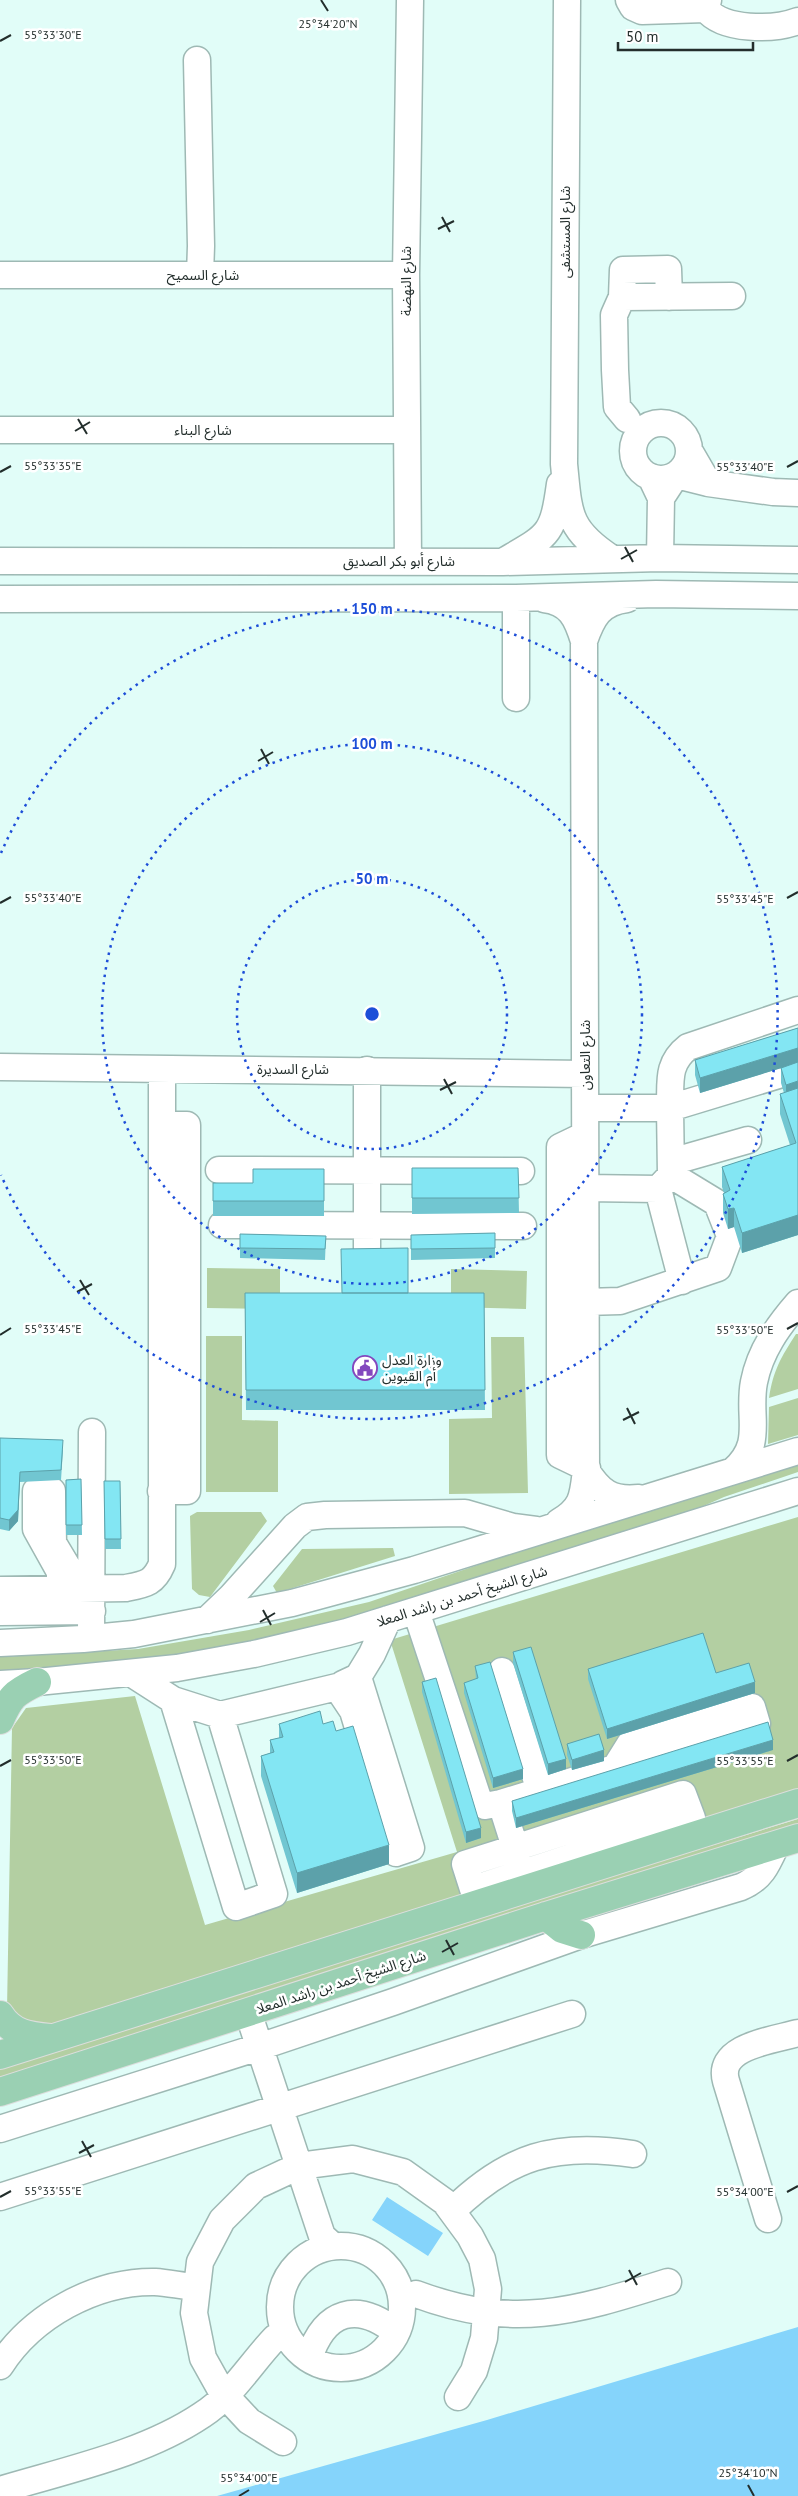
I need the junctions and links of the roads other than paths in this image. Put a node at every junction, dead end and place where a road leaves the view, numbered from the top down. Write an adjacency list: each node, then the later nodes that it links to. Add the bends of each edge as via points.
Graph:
1 (410, 0): 9 (street, شارع النهضة)
2 (567, 0): 17 (street, شارع المستشفى)
3 (630, 0): 4 (street, via 633,7 642,11)
4 (707, 4): 5 (street, via 713,17 731,25 787,25)
5 (798, 21)
6 (197, 60): 8 (street)
7 (0, 275): 8 (street, شارع السميح)
8 (200, 275): 9 (street, شارع السميح)
9 (406, 275): 14 (street, شارع النهضة)
10 (732, 296): 11 (street, via 622,298 614,315 615,370 617,407)
11 (627, 419): 12 (street); 15 (street)
12 (657, 423): 15 (street, via 640,431); 16 (street, via 666,423 684,433)
13 (0, 430): 14 (street, شارع البناء)
14 (406, 430): 25 (street, شارع النهضة)
15 (633, 448): 20 (street, via 637,466)
16 (690, 452): 18 (street, via 688,461); 19 (street)
17 (564, 464): 22 (street, شارع المستشفى, via 568,501 579,532); 28 (street, شارع المستشفى, via 552,526 538,542)
18 (676, 476): 19 (street); 20 (street, via 659,479)
19 (708, 483): 21 (street)
20 (656, 488): 23 (street)
21 (798, 493)
22 (611, 558): 23 (street, شارع أبو بكر الصديق); 28 (street, شارع أبو بكر الصديق)
23 (660, 558): 24 (street, شارع أبو بكر الصديق)
24 (798, 560)
25 (408, 561): 27 (street, شارع أبو بكر الصديق); 28 (street, شارع أبو بكر الصديق)
26 (0, 562): 27 (street, شارع أبو بكر الصديق)
27 (58, 562): 29 (street)
28 (503, 562)
29 (0, 569)
30 (798, 584): 31 (street, via 766,584)
31 (680, 594): 32 (street); 33 (street); 35 (street, شارع التعاون, via 623,599 608,604 593,617)
32 (798, 596)
33 (523, 598): 34 (street); 35 (street, شارع التعاون, via 553,600 568,608 577,619); 36 (street)
34 (0, 599)
35 (584, 641): 42 (street, شارع التعاون)
36 (516, 698)
37 (798, 1010): 44 (street, via 688,1047 677,1055 672,1066)
38 (0, 1067): 39 (street, شارع السديرة)
39 (162, 1069): 41 (street, شارع السديرة); 69 (street, via 162,1125 187,1126 187,1491 161,1490 162,1564 156,1577 144,1584)
40 (798, 1069): 44 (street)
41 (367, 1070): 42 (street, شارع السديرة); 49 (street)
42 (585, 1074): 43 (street, شارع التعاون)
43 (586, 1108): 44 (street); 45 (street, شارع التعاون)
44 (670, 1108): 50 (street)
45 (586, 1135): 51 (street, شارع التعاون); 61 (street, via 560,1148 560,1455)
46 (748, 1140): 50 (street)
47 (219, 1170): 49 (street)
48 (521, 1171): 49 (street)
49 (367, 1172): 54 (street)
50 (666, 1175): 51 (street); 56 (street); 56 (street, via 717,1203 730,1236 718,1268)
51 (586, 1188): 57 (street, شارع التعاون)
52 (222, 1225): 54 (street)
53 (523, 1226): 54 (street)
54 (367, 1227): 55 (street)
55 (367, 1253)
56 (682, 1281): 57 (street, via 620,1301)
57 (586, 1302): 61 (street, شارع التعاون)
58 (798, 1303): 62 (street, via 776,1331 762,1357 754,1383 753,1445 743,1463)
59 (92, 1432): 69 (street, via 109,1433 108,1474 92,1474)
60 (798, 1451): 62 (street)
61 (586, 1469): 65 (street, via 597,1487 610,1495 625,1500); 66 (street, شارع التعاون, via 579,1506 572,1514)
62 (733, 1471): 65 (street)
63 (798, 1482): 67 (street, via 729,1503)
64 (798, 1491): 67 (street, شارع الشيخ أحمد بن راشد المعلا)
65 (644, 1498): 66 (street)
66 (545, 1529): 73 (street, via 302,1601); 73 (street, via 513,1527 465,1513 307,1517)
67 (649, 1538): 70 (street, شارع الشيخ أحمد بن راشد المعلا)
68 (0, 1590): 69 (street)
69 (80, 1598): 71 (street); 74 (street)
70 (416, 1611): 72 (street, شارع الشيخ أحمد بن راشد المعلا); 87 (street, via 478,1798 485,1806)
71 (0, 1612)
72 (388, 1619): 77 (street, شارع الشيخ أحمد بن راشد المعلا, via 254,1654); 79 (street, via 372,1654)
73 (207, 1620): 74 (street)
74 (87, 1639): 75 (street)
75 (0, 1642)
76 (502, 1670): 85 (street)
77 (130, 1673): 78 (street, شارع الشيخ أحمد بن راشد المعلا); 81 (street)
78 (37, 1682): 80 (street, شارع الشيخ أحمد بن راشد المعلا); 83 (main road, via 9,1699)
79 (348, 1682): 79 (street, via 354,1710 396,1853 411,1848); 82 (street)
80 (0, 1684)
81 (173, 1700): 82 (street); 82 (street, via 236,1907 274,1894)
82 (220, 1715)
83 (0, 1720)
84 (615, 1768): 85 (street)
85 (540, 1791): 87 (street)
86 (798, 1803): 90 (main road)
87 (501, 1804): 89 (street)
88 (787, 1842): 91 (main road, شارع الشيخ أحمد بن راشد المعلا); 92 (street, via 762,1874 748,1885)
89 (515, 1848): 90 (street); 90 (street, via 465,1864 473,1889); 90 (street, via 683,1794 692,1818)
90 (525, 1880): 97 (main road)
91 (546, 1916): 92 (main road, via 562,1929); 93 (main road, شارع الشيخ أحمد بن راشد المعلا)
92 (580, 1935): 98 (street)
93 (248, 2012): 98 (street); 100 (main road, شارع الشيخ أحمد بن راشد المعلا)
94 (0, 2014): 97 (main road, via 6,2025 25,2035)
95 (572, 2014): 101 (street)
96 (798, 2033): 107 (street, via 741,2050 730,2057 725,2068 726,2081)
97 (54, 2038): 99 (main road)
98 (260, 2047): 101 (street); 102 (street)
99 (0, 2054)
100 (0, 2092)
101 (279, 2107): 104 (street); 105 (street)
102 (0, 2129)
103 (633, 2154): 106 (street, via 572,2150 516,2163 491,2177)
104 (299, 2166): 106 (street, via 353,2159 404,2172 445,2202); 108 (street); 110 (street, via 256,2186 222,2220 200,2262)
105 (0, 2196)
106 (452, 2211): 112 (street, via 482,2259 488,2289)
107 (768, 2219)
108 (324, 2244): 111 (street, via 346,2245 367,2251 385,2264); 114 (street, via 292,2270 283,2288 280,2309)
109 (668, 2282): 112 (street, via 568,2311 534,2314)
110 (197, 2287): 115 (street, via 155,2282 131,2284 77,2299 53,2312); 116 (street, via 194,2313 203,2358)
111 (405, 2294): 112 (street); 113 (street)
112 (486, 2312): 117 (street, via 484,2338 474,2371)
113 (396, 2332): 114 (street, via 380,2319 361,2314 342,2316 328,2323 316,2339); 114 (street, via 390,2344 379,2354 358,2366 336,2368)
114 (289, 2339): 116 (street)
115 (4, 2348)
116 (225, 2396): 118 (street, via 249,2421); 119 (street, via 203,2415 167,2435 130,2450)
117 (458, 2397)
118 (283, 2442)
119 (0, 2490)

